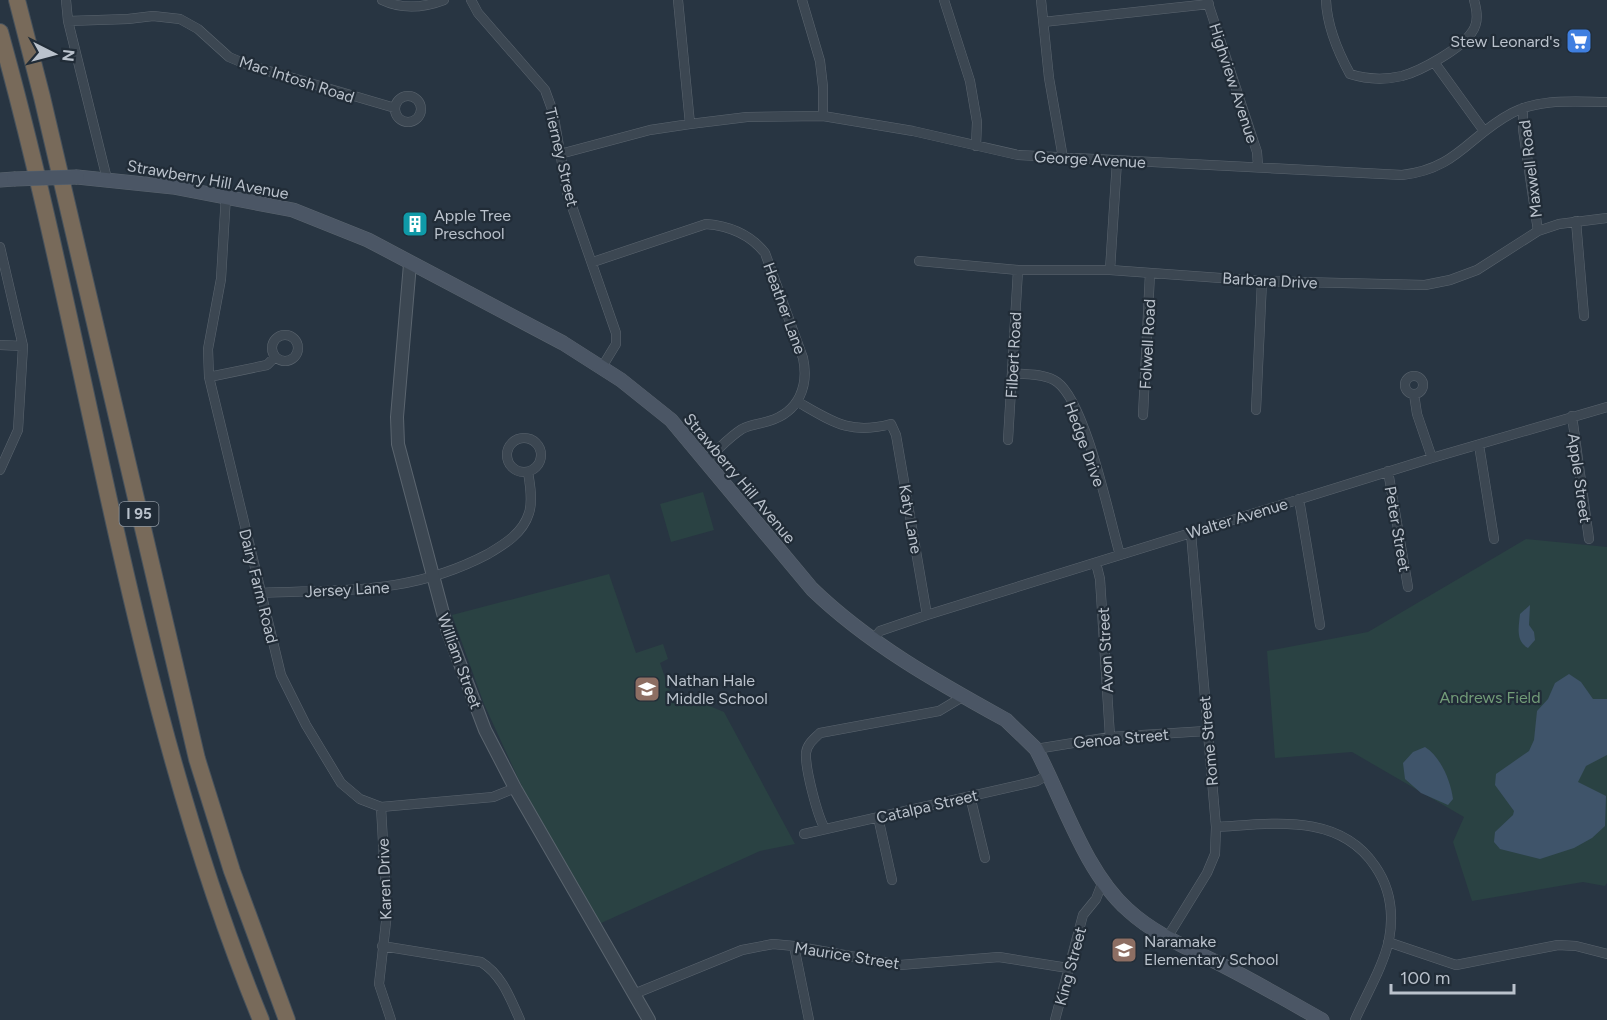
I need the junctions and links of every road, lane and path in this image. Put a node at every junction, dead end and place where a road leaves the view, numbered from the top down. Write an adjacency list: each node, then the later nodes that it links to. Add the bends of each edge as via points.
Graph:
1 (17, 0): 97 (highway, I 95, via 197,759 231,871)
2 (66, 0): 13 (street)
3 (382, 0): 4 (street, via 404,7 428,6)
4 (444, 0)
5 (471, 0): 24 (street, Tierney Street, via 545,90)
6 (678, 0): 21 (street)
7 (802, 0): 20 (street, via 820,61)
8 (944, 0): 23 (street, via 970,81 977,122)
9 (1041, 0): 14 (street)
10 (1326, 0): 16 (street, via 1340,56 1350,74 1402,76)
11 (1474, 0): 16 (street, via 1478,18 1473,31)
12 (1208, 2): 14 (street); 27 (street, Highview Avenue, via 1257,152)
13 (68, 21): 18 (street, Mac Intosh Road, via 153,16 180,19 198,29 229,57 248,65); 29 (street)
14 (1043, 22): 25 (street)
15 (0, 32): 96 (highway, I 95, via 164,728 208,878)
16 (1434, 62): 22 (street)
17 (1607, 102): 19 (street, George Avenue)
18 (395, 108)
19 (1523, 108): 22 (street, George Avenue); 33 (street, Maxwell Road, via 1522,129)
20 (823, 116): 21 (street, George Avenue, via 747,117); 23 (street, George Avenue)
21 (690, 124): 24 (street, George Avenue, via 650,130)
22 (1484, 131): 27 (street, George Avenue, via 1442,165 1424,172 1402,175)
23 (976, 146): 25 (street, George Avenue, via 1018,155)
24 (560, 154): 36 (street, Tierney Street, via 567,192)
25 (1063, 158): 26 (street, George Avenue)
26 (1117, 161): 27 (street, George Avenue); 39 (street)
27 (1258, 166)
28 (7, 179): 29 (main road, Strawberry Hill Avenue, bridge)
29 (107, 179): 30 (main road, Strawberry Hill Avenue)
30 (226, 195): 37 (main road, Strawberry Hill Avenue, via 292,210 330,224); 48 (street, Dairy Farm Road, via 221,279 208,349)
31 (1607, 218): 32 (street, Barbara Drive)
32 (1576, 221): 33 (street, Barbara Drive); 42 (street)
33 (1538, 231): 41 (street, Barbara Drive, via 1477,270 1425,285)
34 (0, 247): 44 (street)
35 (919, 261): 38 (street, Barbara Drive)
36 (593, 262): 46 (street, Tierney Street, via 616,333 616,344); 50 (street, Heather Lane, via 706,224 732,229 756,241 765,253 803,358 806,373)
37 (410, 264): 46 (main road, Strawberry Hill Avenue, via 563,342); 68 (street, William Street, via 398,444)
38 (1018, 270): 39 (street, Barbara Drive); 47 (street, Filbert Road)
39 (1110, 270): 40 (street, Barbara Drive)
40 (1150, 273): 41 (street, Barbara Drive); 53 (street, Folwell Road)
41 (1262, 281): 52 (street)
42 (1584, 316)
43 (0, 345): 44 (street)
44 (22, 346): 59 (street, via 18,430)
45 (275, 357): 48 (street, via 267,365)
46 (602, 367): 58 (main road, Strawberry Hill Avenue, via 671,420)
47 (1012, 374): 55 (street, Filbert Road); 66 (street, Hedge Drive, via 1049,378 1064,388 1091,453)
48 (209, 377): 70 (street, Dairy Farm Road)
49 (1414, 394): 57 (street)
50 (798, 402): 58 (street, via 778,418 742,429); 71 (street, Katy Lane, via 851,429 891,424)
51 (1607, 407): 54 (street, Walter Avenue)
52 (1256, 410)
53 (1143, 415)
54 (1572, 416): 56 (street, Walter Avenue); 65 (street, Apple Street)
55 (1008, 440)
56 (1479, 445): 57 (street, Walter Avenue); 64 (street)
57 (1432, 458): 60 (street, Walter Avenue)
58 (706, 460): 73 (main road, Strawberry Hill Avenue, via 813,589)
59 (0, 470)
60 (1388, 471): 62 (street, Walter Avenue); 69 (street, Peter Street)
61 (528, 472): 68 (street, Jersey Lane, via 530,513 520,531 465,566)
62 (1299, 499): 63 (street, Walter Avenue); 72 (street)
63 (1191, 533): 66 (street, Walter Avenue); 75 (street, Rome Street)
64 (1494, 539)
65 (1588, 539)
66 (1120, 555): 67 (street, Walter Avenue)
67 (1096, 563): 71 (street, Walter Avenue); 76 (street, Avon Street)
68 (432, 576): 70 (street, Jersey Lane, via 397,587 361,591); 79 (street, William Street, via 465,682)
69 (1408, 587)
70 (261, 593): 81 (street, Dairy Farm Road, via 281,675 306,725 341,783 360,798)
71 (927, 615): 73 (street, Walter Avenue, via 880,631)
72 (1320, 625)
73 (873, 640): 74 (main road, Strawberry Hill Avenue)
74 (964, 696): 77 (main road, Strawberry Hill Avenue, via 1006,720); 84 (street, via 939,711 820,734 810,742 806,752 808,765 818,816)
75 (1206, 731): 76 (street, Genoa Street); 83 (street, Rome Street)
76 (1110, 737): 77 (street, Genoa Street)
77 (1036, 749): 78 (main road, Strawberry Hill Avenue)
78 (1049, 774): 80 (street, Catalpa Street, via 1037,781); 88 (main road, Strawberry Hill Avenue)
79 (515, 788): 81 (street, via 493,797); 95 (street, William Street)
80 (970, 796): 82 (street, Catalpa Street); 86 (street)
81 (381, 807): 91 (street, Karen Drive, via 387,913)
82 (878, 817): 84 (street, Catalpa Street); 87 (street)
83 (1216, 827): 89 (street, Rome Street, via 1215,854 1207,873); 90 (street, via 1319,826 1345,836 1367,853 1389,893 1392,912)
84 (825, 829): 85 (street, Catalpa Street)
85 (804, 834)
86 (985, 858)
87 (892, 880)
88 (1103, 880): 89 (main road, Strawberry Hill Avenue, via 1127,909); 94 (street, King Street, via 1096,899 1083,915)
89 (1167, 938): 103 (main road, Strawberry Hill Avenue)
90 (1388, 942): 93 (street, via 1456,964 1558,945); 104 (street)
91 (382, 946): 98 (street, Karen Drive, via 379,984); 99 (street, via 481,962 493,969 502,982)
92 (794, 946): 94 (street, Maurice Street, via 900,965 999,957); 95 (street, Maurice Street, via 773,944 742,950); 101 (street)
93 (1607, 954)
94 (1068, 968): 102 (street, King Street)
95 (634, 994): 100 (street, William Street)
96 (261, 1020)
97 (287, 1020)
98 (391, 1020)
99 (520, 1020)
100 (649, 1020)
101 (808, 1020)
102 (1055, 1020)
103 (1322, 1020)
104 (1355, 1020)

